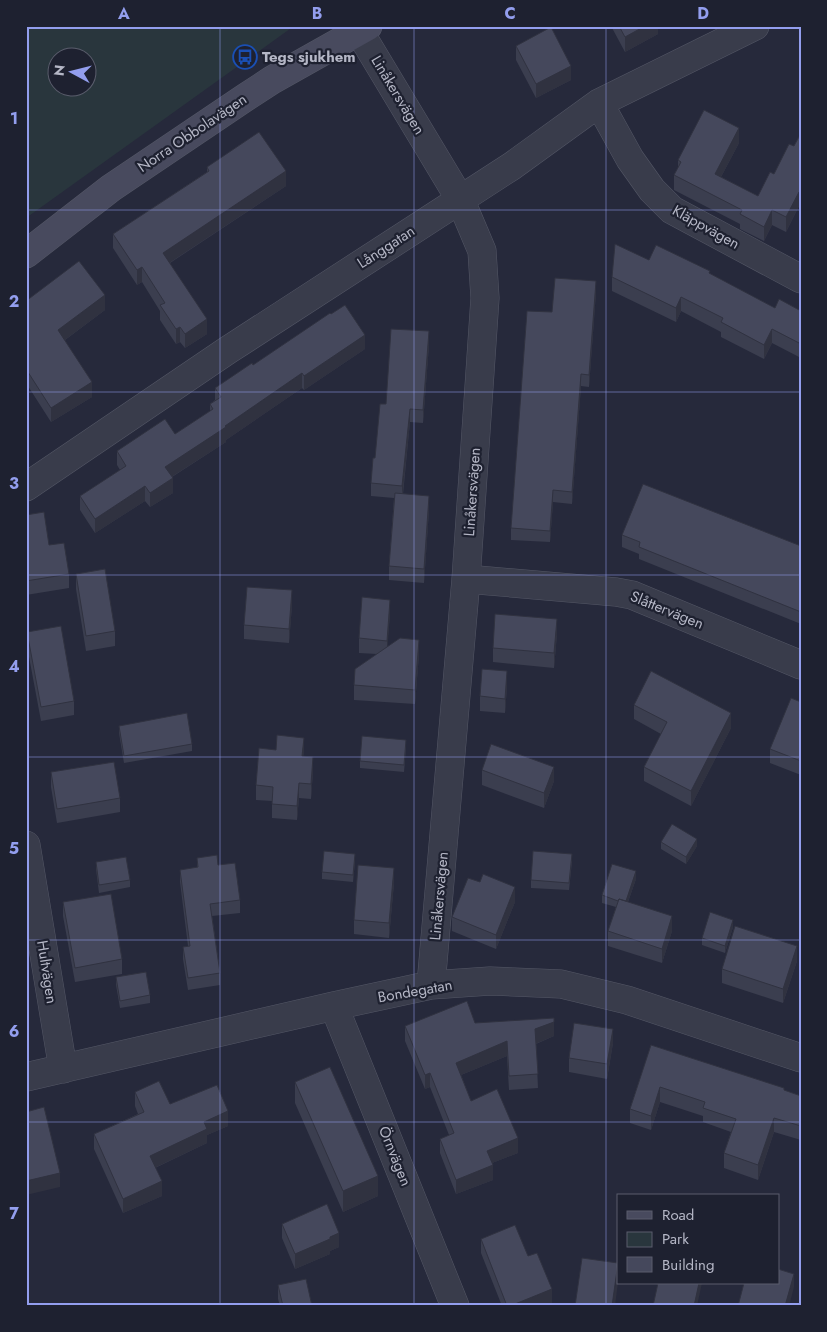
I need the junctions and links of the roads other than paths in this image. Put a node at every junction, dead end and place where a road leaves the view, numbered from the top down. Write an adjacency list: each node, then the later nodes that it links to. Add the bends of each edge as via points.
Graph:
1 (755, 26): 3 (street, Långgatan)
2 (363, 29): 4 (street, Linåkersvägen); 5 (street, Norra Obbolavägen, via 246,97 111,188)
3 (599, 103): 4 (street, Långgatan); 6 (street, Kläppvägen, via 630,159 652,190 672,210)
4 (460, 199): 7 (street, Långgatan); 8 (street, Linåkersvägen, via 482,251 485,298)
5 (26, 254)
6 (801, 279)
7 (26, 487)
8 (466, 579): 9 (street, Slåttervägen, via 632,595); 11 (street, Linåkersvägen)
9 (801, 665)
10 (26, 845): 14 (street, Hultvägen)
11 (431, 985): 12 (street, Bondegatan); 13 (street, Bondegatan, via 490,981 562,984 627,1000)
12 (334, 1006): 14 (street, Bondegatan); 16 (street, Örnvägen)
13 (801, 1058)
14 (63, 1070): 15 (street, Bondegatan)
15 (26, 1077)
16 (456, 1306)

